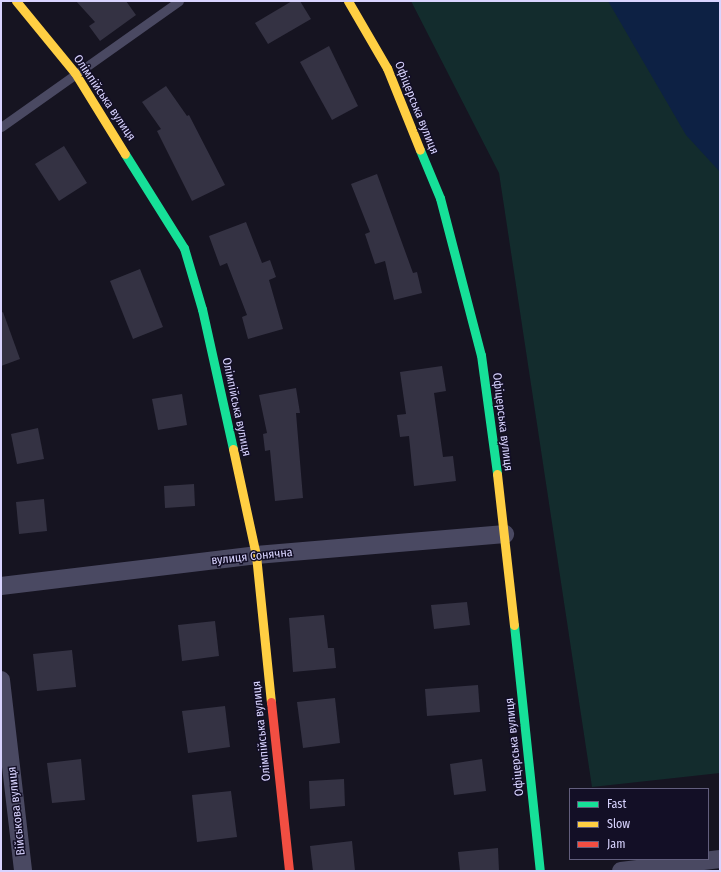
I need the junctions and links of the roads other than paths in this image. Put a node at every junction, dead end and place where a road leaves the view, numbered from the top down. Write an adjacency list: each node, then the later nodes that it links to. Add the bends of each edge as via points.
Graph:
1 (16, 1): 4 (street, Олімпійська вулиця)
2 (179, 1): 4 (lane)
3 (348, 1): 6 (street, Офіцерська вулиця, via 387,68 440,198 481,355)
4 (75, 73): 5 (lane); 7 (street, Олімпійська вулиця, via 184,248 202,309)
5 (1, 128)
6 (505, 534): 7 (street, вулиця Сонячна); 13 (street, Офіцерська вулиця)
7 (256, 555): 8 (street, вулиця Сонячна); 12 (street, Олімпійська вулиця)
8 (1, 586)
9 (1, 680): 11 (street, Військова вулиця)
10 (720, 859): 14 (street)
11 (24, 871)
12 (289, 871)
13 (540, 871)
14 (621, 871)

